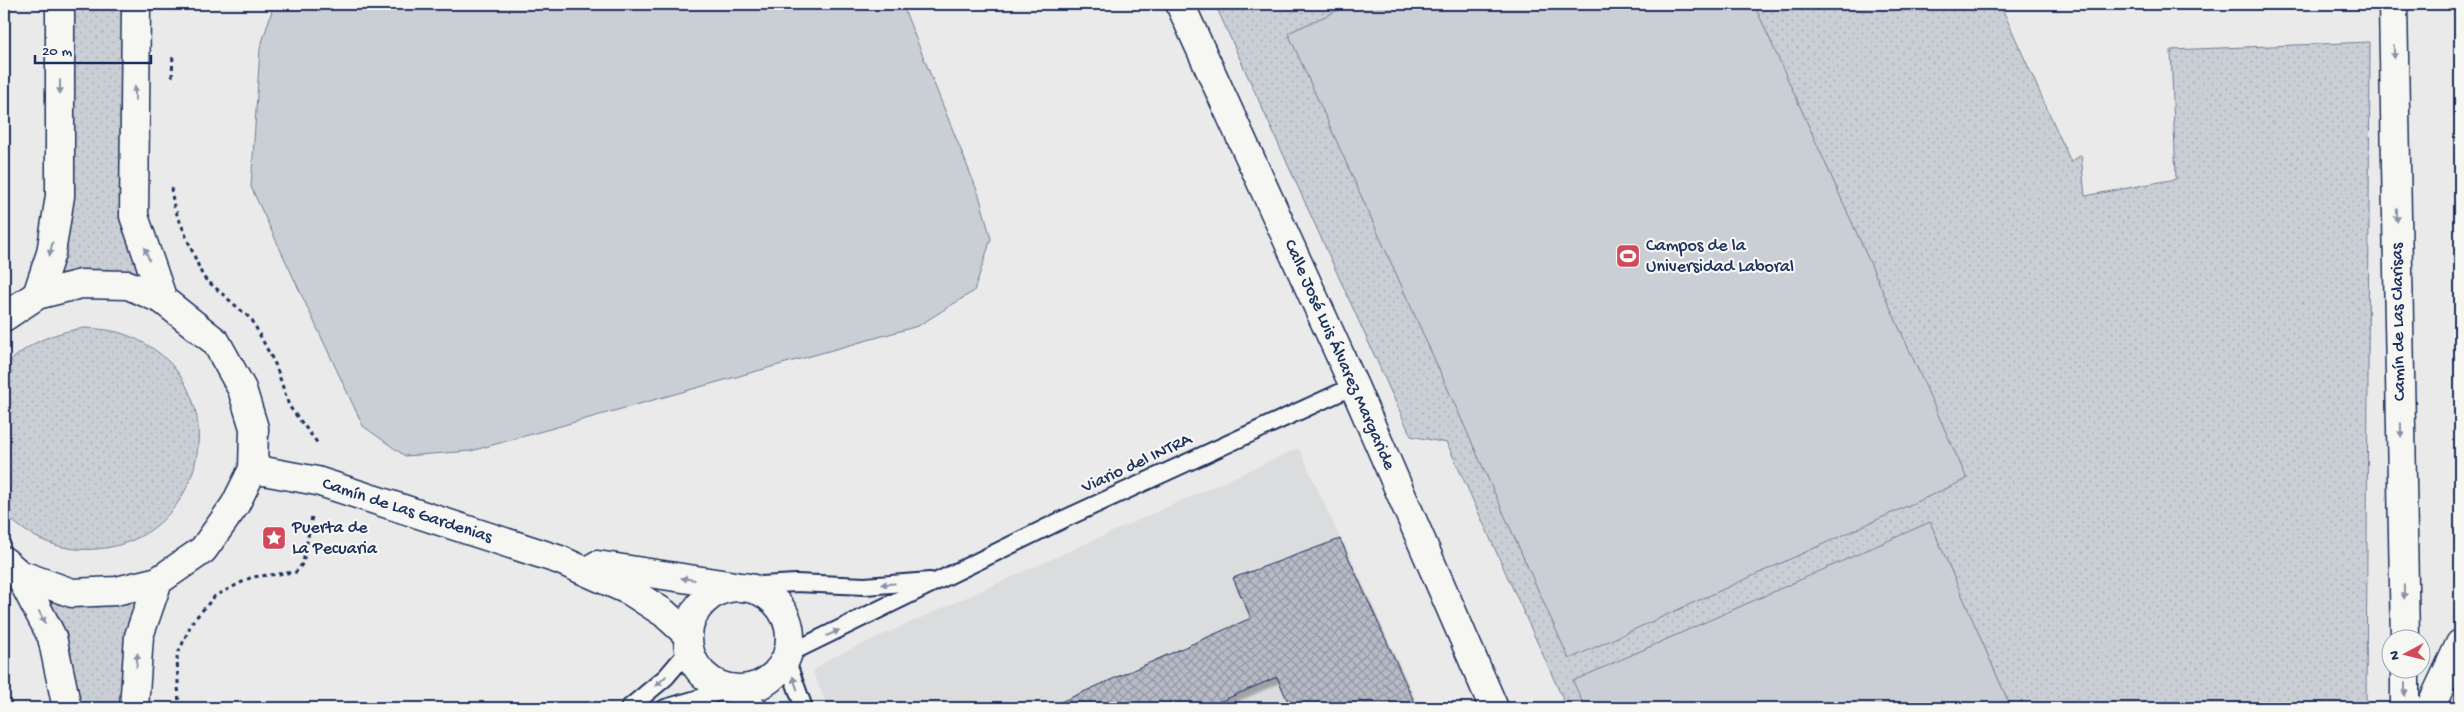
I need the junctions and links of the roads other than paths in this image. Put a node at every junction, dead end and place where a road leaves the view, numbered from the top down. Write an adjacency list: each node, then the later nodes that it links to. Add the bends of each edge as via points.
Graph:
1 (60, 4): 5 (main road, one-way to 5, via 60,196 51,253)
2 (136, 4): 6 (main road, one-way to 2, via 134,216)
3 (1180, 4): 8 (main road, Calle José Luis Álvarez Margaride)
4 (2394, 4): 15 (main road, Camín de Las Clarisas, one-way to 15)
5 (37, 295): 6 (main road, via 81,284 128,285); 7 (main road)
6 (163, 300): 9 (main road, via 216,342 242,389 254,428)
7 (4, 318)
8 (1354, 386): 12 (lane, Viario del INTRA); 27 (main road, Calle José Luis Álvarez Margaride)
9 (253, 469): 10 (main road, Camín de Las Gardenias, via 317,481); 13 (main road, via 235,505 203,550)
10 (560, 560): 14 (main road, Camín de Las Gardenias, one-way to 10); 16 (main road, Camín de Las Gardenias, via 630,591 664,613)
11 (11, 568): 13 (main road, via 72,593 116,592); 21 (main road, one-way to 21, via 52,637)
12 (937, 580): 14 (lane, one-way to 14, via 865,586 796,583); 18 (lane, Viario del INTRA, one-way to 12)
13 (158, 581): 22 (main road, one-way to 13, via 139,636)
14 (739, 586): 16 (main road, via 722,589 698,606 690,620); 18 (main road, via 758,589 781,608 791,638)
15 (2405, 630)
16 (688, 642): 20 (main road, via 694,664 704,676 716,684); 23 (lane, one-way to 23, via 666,677)
17 (2460, 644): 29 (main road)
18 (787, 656): 20 (main road, via 778,671 766,681 752,688); 26 (lane, one-way to 18)
19 (2405, 680): 28 (main road, one-way to 28)
20 (734, 689): 24 (lane); 25 (lane)
21 (66, 708)
22 (134, 708)
23 (629, 708)
24 (664, 708)
25 (760, 708)
26 (804, 708)
27 (1494, 708)
28 (2405, 708)
29 (2430, 708)

